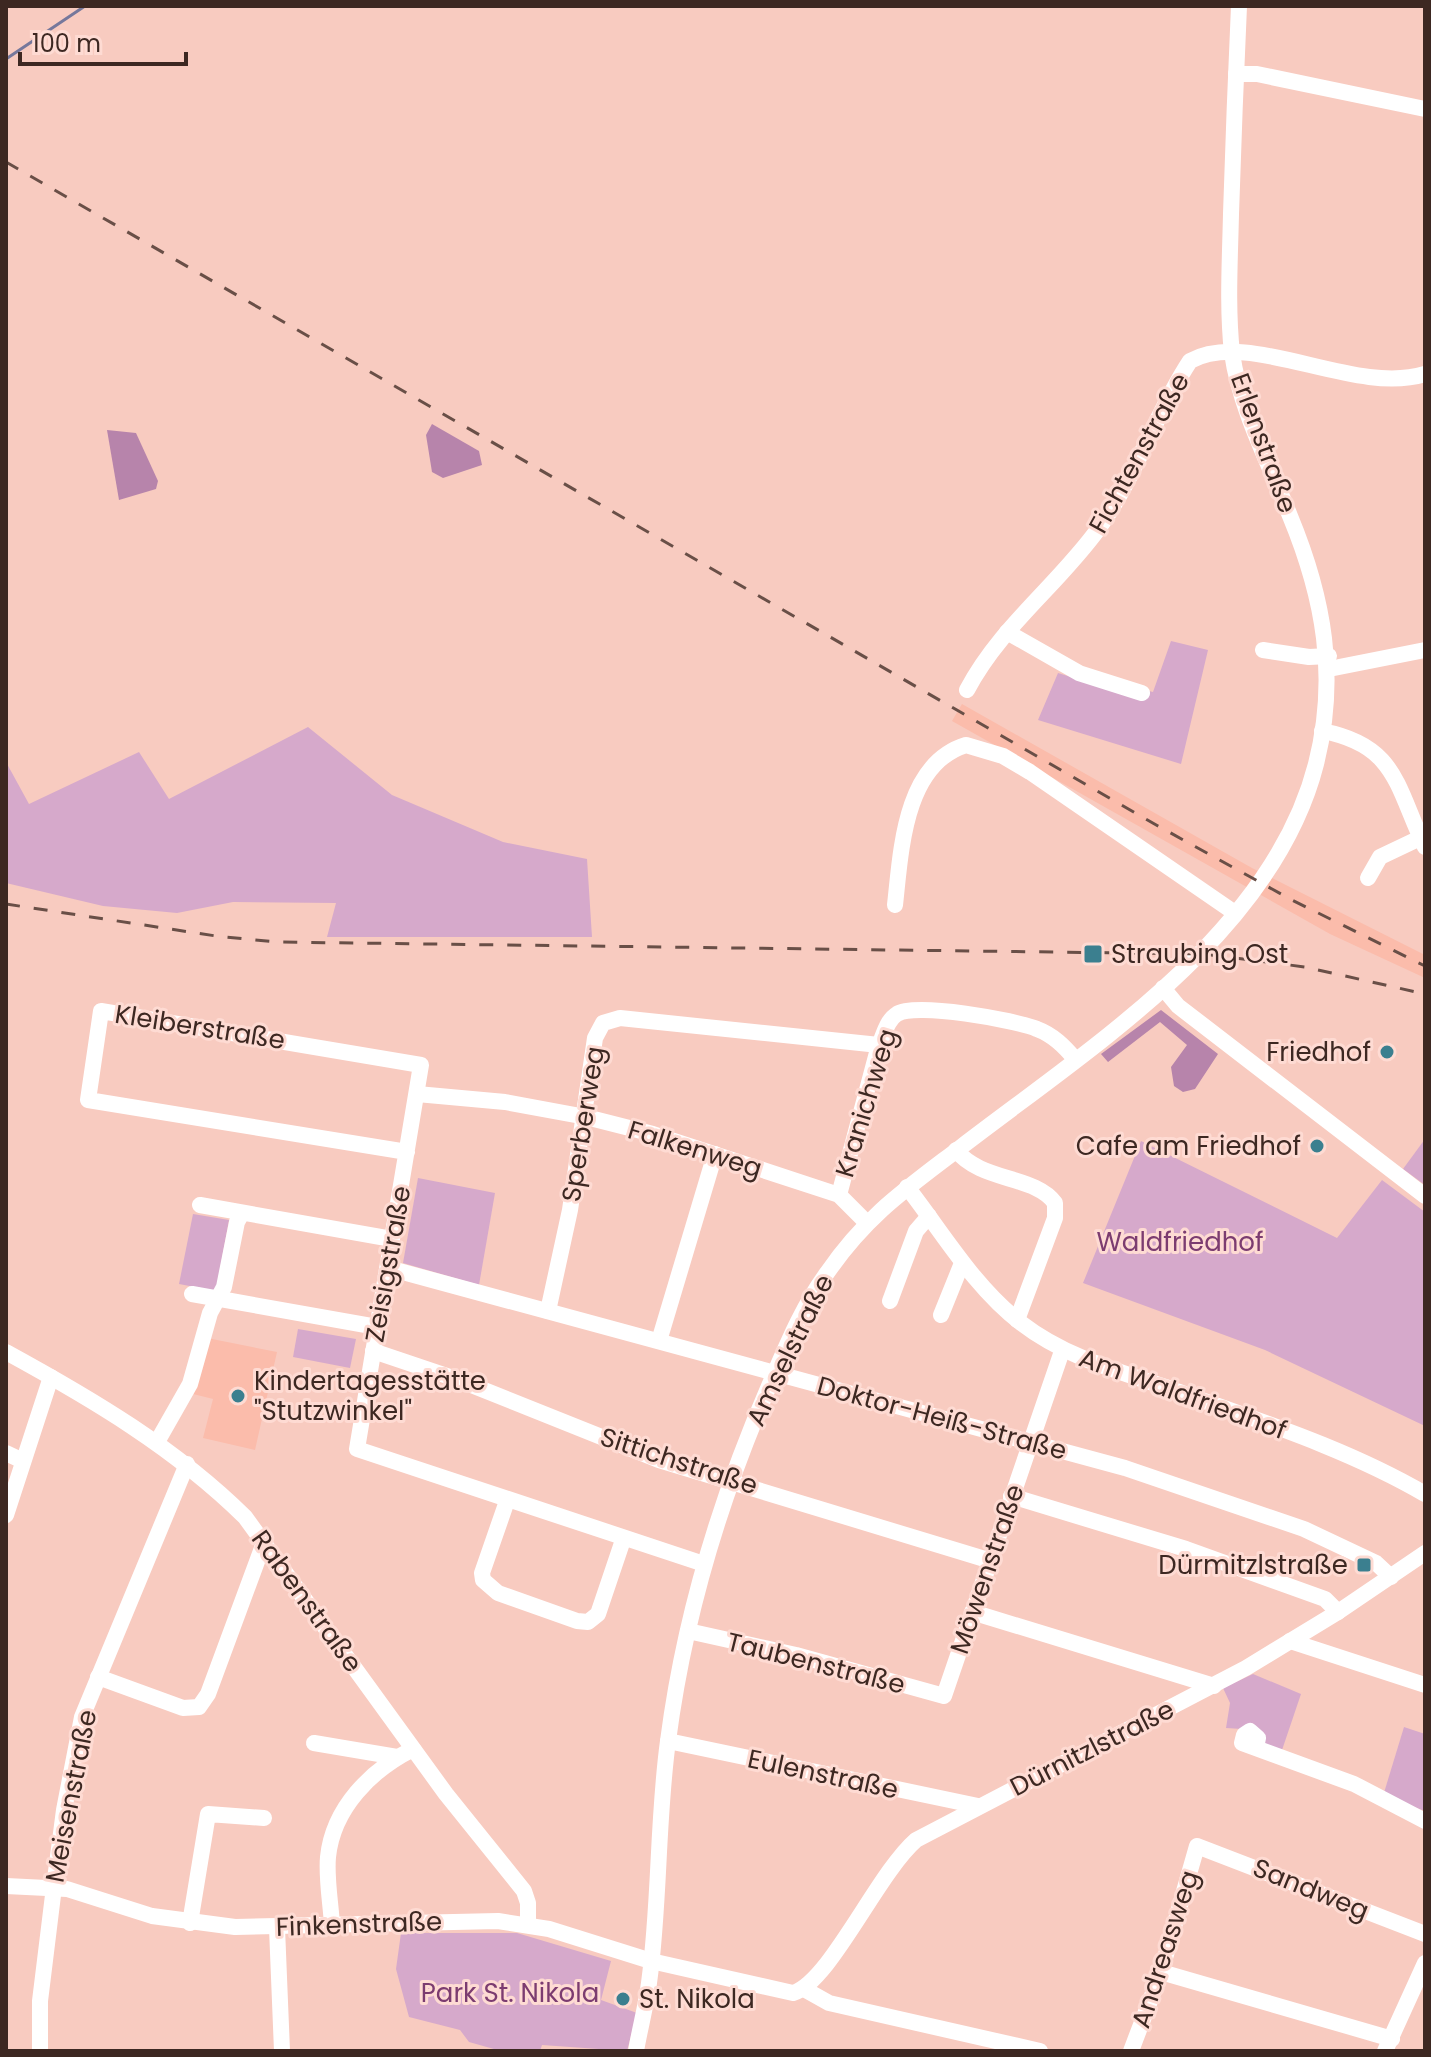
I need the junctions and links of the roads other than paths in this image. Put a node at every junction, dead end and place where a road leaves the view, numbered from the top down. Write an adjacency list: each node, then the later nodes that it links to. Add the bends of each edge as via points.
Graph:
1 (1239, 6): 2 (street, Erlenstraße)
2 (1236, 74): 3 (street); 4 (street, Erlenstraße, via 1229,281)
3 (1425, 109)
4 (1232, 354): 5 (street, Fichtenstraße, via 1296,361 1374,379); 6 (street, Fichtenstraße, via 1207,352 1190,361 1106,519 1078,558); 9 (street, Erlenstraße, via 1263,454 1312,579)
5 (1425, 374)
6 (1007, 632): 10 (street, Fichtenstraße); 11 (street, via 1079,673)
7 (1263, 650): 9 (street)
8 (1425, 650): 9 (street, via 1404,657)
9 (1329, 662): 12 (street, Erlenstraße)
10 (967, 690)
11 (1142, 693)
12 (1322, 731): 13 (street, via 1349,736 1379,753); 16 (street, Erlenstraße, via 1311,780 1275,855)
13 (1423, 843): 14 (street, via 1380,857)
14 (1368, 878)
15 (895, 905): 16 (street, via 903,842 927,773 938,759 966,745 1003,756 1030,772)
16 (1238, 910): 17 (street, Amselstraße)
17 (1167, 984): 19 (street, Amselstraße); 28 (street, via 1178,1006)
18 (879, 1045): 19 (street, Kranichweg, via 891,1019 918,1010 1025,1025 1051,1036); 22 (street, Sperberweg, via 611,1019 595,1038); 27 (street, Kranichweg)
19 (1075, 1059): 23 (street, Amselstraße)
20 (421, 1065): 21 (street, Zeisigstraße); 24 (street, Kleiberstraße, via 101,1011 88,1100)
21 (417, 1094): 22 (street, Falkenweg); 24 (street, Zeisigstraße)
22 (586, 1117): 25 (street, Falkenweg); 39 (street, Sperberweg)
23 (956, 1150): 26 (street, Amselstraße); 41 (street, via 981,1171 1042,1191 1055,1203 1055,1218)
24 (407, 1152): 33 (street, Zeisigstraße)
25 (715, 1154): 27 (street, Falkenweg); 43 (street)
26 (907, 1187): 31 (street, Am Waldfriedhof); 32 (street, Amselstraße)
27 (839, 1195): 32 (street, Falkenweg)
28 (1425, 1196)
29 (200, 1205): 30 (street)
30 (242, 1213): 33 (street); 38 (street)
31 (929, 1216): 34 (street, Am Waldfriedhof); 37 (street, via 916,1231)
32 (865, 1221): 47 (street, Amselstraße, via 822,1279)
33 (392, 1239): 35 (street, Zeisigstraße)
34 (962, 1263): 40 (street); 41 (street, Am Waldfriedhof)
35 (388, 1268): 39 (street, Doktor-Heiß-Straße); 42 (street, Zeisigstraße)
36 (192, 1294): 38 (street)
37 (890, 1301)
38 (215, 1306): 42 (street); 50 (street, via 190,1384)
39 (548, 1311): 43 (street, Doktor-Heiß-Straße)
40 (941, 1315)
41 (1017, 1320): 45 (street, Am Waldfriedhof)
42 (377, 1327): 44 (street, Zeisigstraße)
43 (659, 1341): 47 (street, Doktor-Heiß-Straße)
44 (373, 1351): 54 (street, Sittichstraße, via 659,1460); 57 (street, Zeisigstraße, via 357,1449)
45 (1062, 1351): 49 (street, Möwenstraße); 55 (street, Am Waldfriedhof, via 1281,1429)
46 (6, 1352): 48 (street, Rabenstraße)
47 (775, 1373): 49 (street, Doktor-Heiß-Straße); 54 (street, Amselstraße)
48 (51, 1377): 50 (street, Rabenstraße); 52 (street)
49 (1031, 1441): 56 (street, Möwenstraße); 64 (street, Doktor-Heiß-Straße, via 1304,1529 1376,1563)
50 (157, 1442): 53 (street, Rabenstraße)
51 (6, 1453): 52 (street)
52 (23, 1461): 58 (street)
53 (187, 1464): 59 (street, Rabenstraße); 69 (street, Meisenstraße)
54 (731, 1480): 62 (street, Sittichstraße); 63 (street, Amselstraße)
55 (1425, 1494)
56 (1011, 1496): 62 (street, Möwenstraße); 66 (street, via 1186,1549 1325,1599)
57 (507, 1501): 60 (street, Zeisigstraße); 60 (street, via 483,1580 498,1593 577,1621 588,1622 598,1614)
58 (6, 1515)
59 (265, 1540): 69 (street, via 199,1707 183,1708); 76 (street, Rabenstraße)
60 (623, 1540): 63 (street, Zeisigstraße)
61 (1425, 1553): 64 (street, Dürnitzlstraße)
62 (988, 1560): 65 (street, Möwenstraße)
63 (704, 1564): 67 (street, Amselstraße)
64 (1391, 1577): 66 (street, Dürnitzlstraße)
65 (972, 1612): 71 (street); 72 (street, Möwenstraße)
66 (1338, 1612): 68 (street, Dürnitzlstraße)
67 (688, 1631): 72 (street, Taubenstraße); 73 (street, Amselstraße)
68 (1290, 1641): 70 (street); 71 (street, Dürnitzlstraße)
69 (98, 1677): 83 (street, Meisenstraße, via 76,1741)
70 (1425, 1685)
71 (1214, 1686): 78 (street, Dürnitzlstraße)
72 (944, 1696)
73 (668, 1741): 78 (street, Eulenstraße); 89 (street, Amselstraße)
74 (314, 1743): 77 (street)
75 (1256, 1748): 80 (street, via 1354,1784)
76 (413, 1749): 77 (street); 85 (street, Rabenstraße, via 524,1891)
77 (397, 1757): 86 (street, via 360,1789 338,1824 328,1858)
78 (978, 1806): 92 (street, Dürnitzlstraße, via 899,1855 824,1970)
79 (264, 1818): 84 (street, via 208,1814)
80 (1425, 1821)
81 (1197, 1846): 88 (street, Sandweg); 91 (street, Andreasweg)
82 (6, 1886): 83 (street, Finkenstraße)
83 (54, 1887): 84 (street, Finkenstraße); 94 (street, Meisenstraße, via 40,2001)
84 (190, 1923): 87 (street, Finkenstraße)
85 (528, 1925): 86 (street, Finkenstraße, via 460,1920); 89 (street, Finkenstraße)
86 (332, 1926): 87 (street, Finkenstraße)
87 (277, 1928): 95 (street)
88 (1425, 1934)
89 (651, 1961): 92 (street, Finkenstraße, via 779,1992); 96 (street, Amselstraße)
90 (1425, 1963): 93 (street)
91 (1161, 1972): 93 (street); 98 (street, Andreasweg)
92 (804, 1989): 97 (street, via 829,2003)
93 (1387, 2048)
94 (40, 2051)
95 (282, 2051)
96 (636, 2051)
97 (1040, 2051)
98 (1131, 2051)

